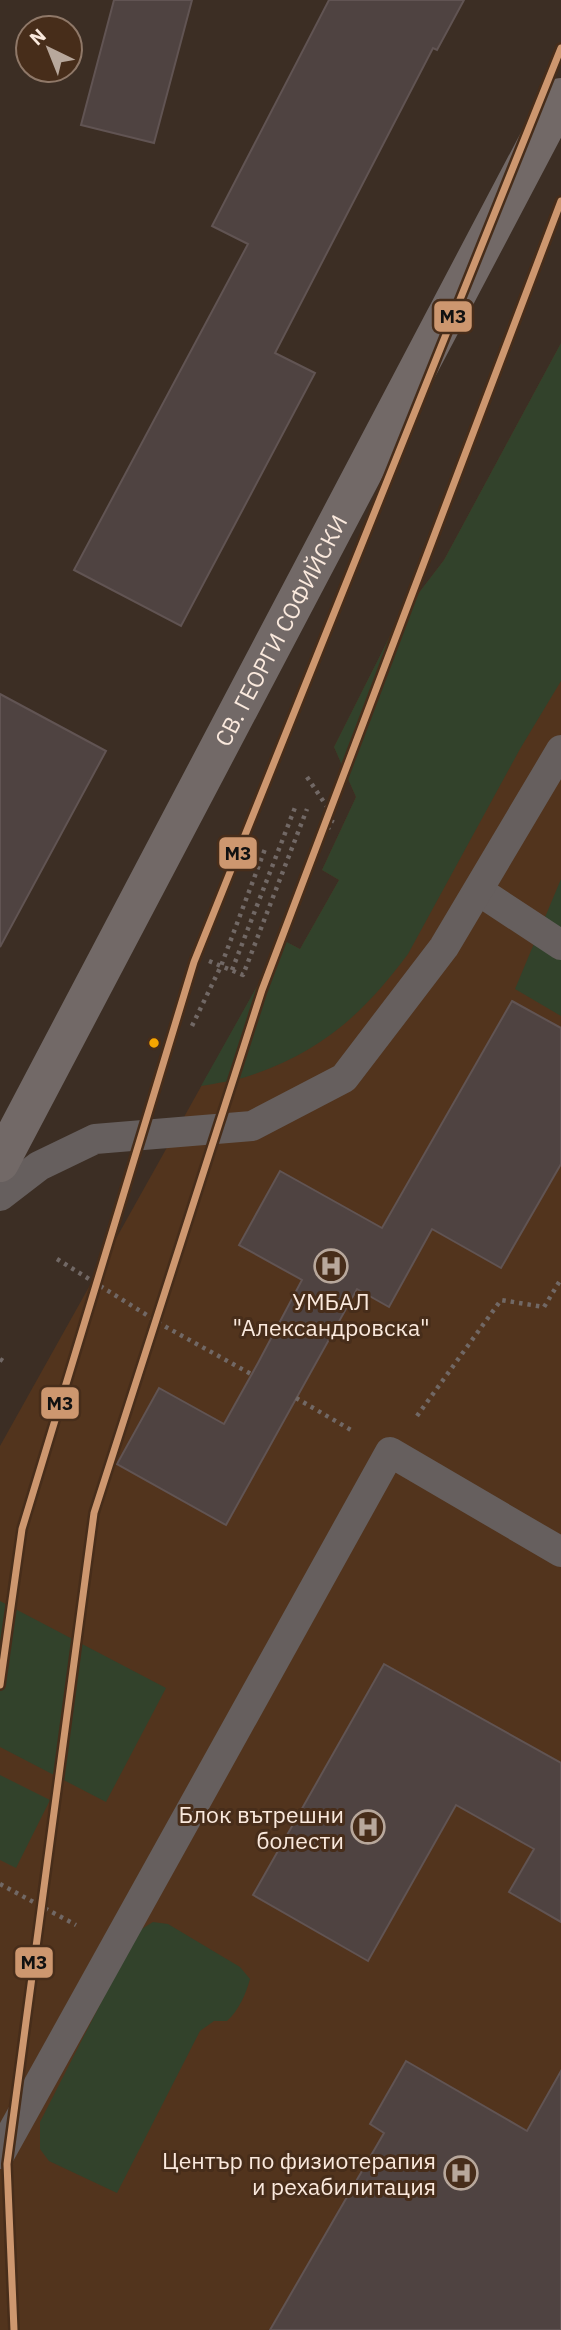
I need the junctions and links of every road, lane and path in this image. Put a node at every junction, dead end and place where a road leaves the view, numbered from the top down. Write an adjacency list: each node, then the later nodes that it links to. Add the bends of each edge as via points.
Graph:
1 (561, 97): 14 (main road, СВ. ГЕОРГИ СОФИЙСКИ)
2 (561, 750): 8 (lane)
3 (307, 777): 6 (path, via 334,817)
4 (296, 805): 12 (path)
5 (307, 809): 12 (path, via 243,975)
6 (328, 829)
7 (265, 849): 11 (path)
8 (479, 891): 9 (lane); 15 (lane, via 444,947 344,1078 252,1126 95,1139 39,1166)
9 (561, 945)
10 (209, 961): 11 (path)
11 (221, 966): 12 (path); 13 (path)
12 (233, 970)
13 (192, 1026)
14 (0, 1163)
15 (0, 1196)
16 (57, 1259): 18 (path)
17 (561, 1279): 20 (path, via 544,1307 501,1300)
18 (251, 1374)
19 (296, 1398): 20 (path)
20 (390, 1452): 21 (lane); 23 (lane)
21 (561, 1552)
22 (0, 1884): 23 (path)
23 (116, 1946): 24 (lane)
24 (0, 2154)

